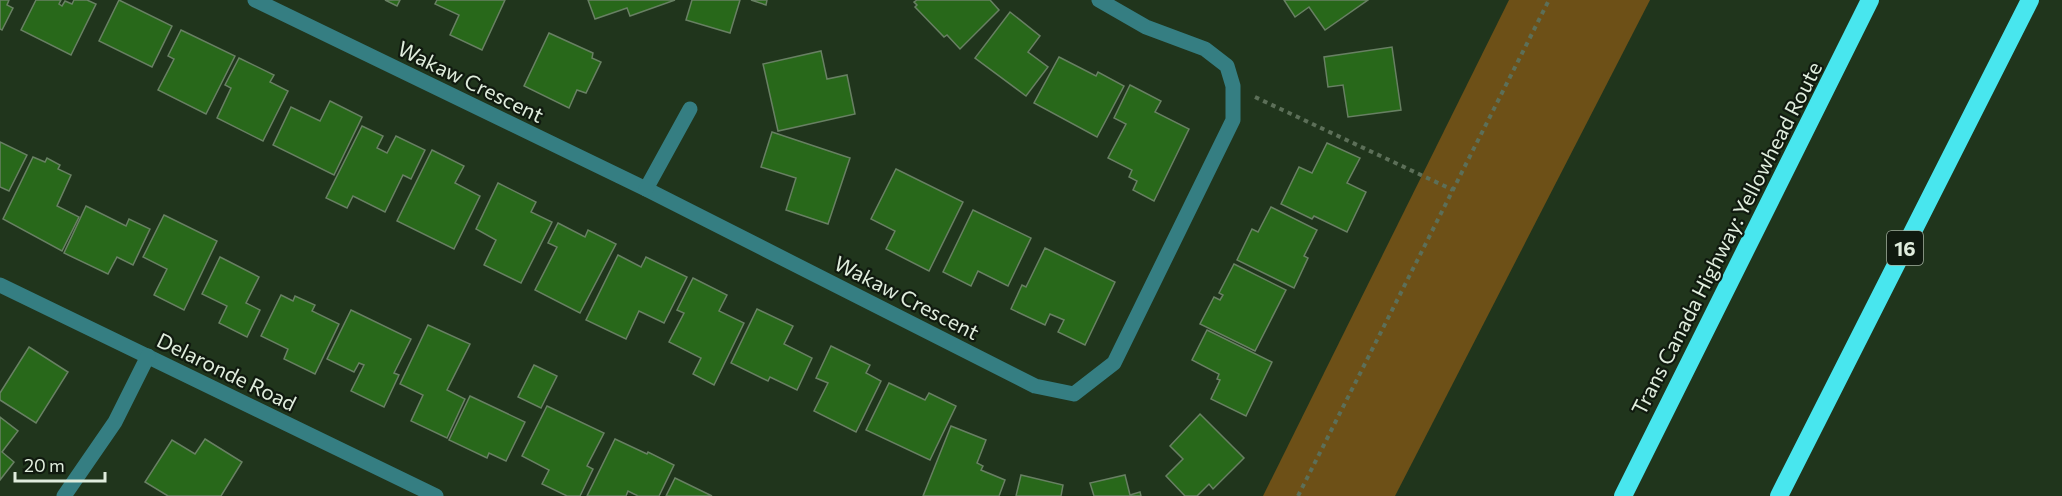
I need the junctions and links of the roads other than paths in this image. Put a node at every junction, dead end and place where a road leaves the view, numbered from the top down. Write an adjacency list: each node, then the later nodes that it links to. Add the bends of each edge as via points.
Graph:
1 (255, 0): 6 (street, Wakaw Crescent)
2 (1099, 0): 6 (street, Wakaw Crescent, via 1146,27 1205,49 1227,66 1233,86 1233,120 1113,363 1074,394 1035,386)
3 (1870, 0): 11 (highway, Trans Canada Highway: Yellowhead Route)
4 (2030, 0): 12 (highway, 16)
5 (690, 109): 6 (street)
6 (646, 189)
7 (0, 285): 8 (street, Delaronde Road)
8 (148, 356): 9 (street, via 115,422); 10 (street, Delaronde Road)
9 (64, 496)
10 (436, 496)
11 (1623, 496)
12 (1779, 496)

